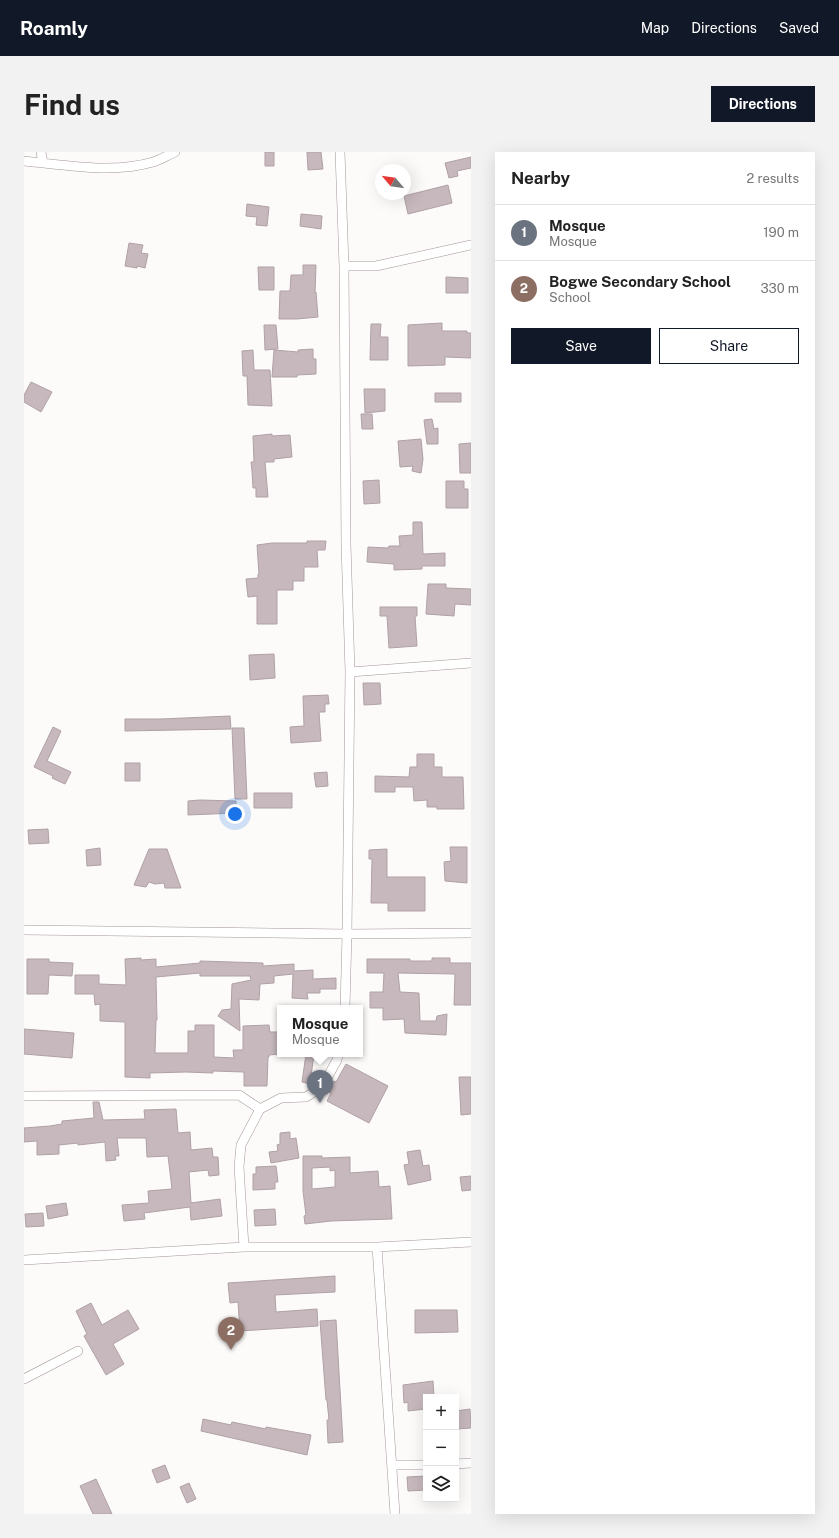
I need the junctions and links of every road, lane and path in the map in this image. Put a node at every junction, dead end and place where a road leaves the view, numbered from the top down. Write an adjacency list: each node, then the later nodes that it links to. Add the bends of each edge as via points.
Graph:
1 (41, 152): 5 (street)
2 (175, 152): 5 (street, via 153,162 128,167)
3 (340, 152): 7 (street)
4 (24, 161): 5 (street)
5 (43, 163)
6 (471, 245): 7 (street, via 376,266)
7 (344, 266): 9 (street, via 346,544)
8 (471, 663): 9 (street)
9 (350, 672): 12 (street)
10 (24, 930): 12 (street)
11 (471, 933): 12 (street)
12 (348, 934): 13 (street)
13 (345, 1005)
14 (338, 1057): 16 (street, via 322,1088 306,1097 281,1098)
15 (24, 1096): 16 (street, via 239,1095)
16 (260, 1109): 18 (street, via 241,1145 239,1167)
17 (471, 1242): 19 (street)
18 (244, 1247): 19 (street); 20 (street)
19 (377, 1247): 26 (street)
20 (24, 1260)
21 (78, 1351): 22 (street)
22 (24, 1379)
23 (471, 1463): 25 (street)
24 (423, 1464): 26 (street)
25 (459, 1464)
26 (392, 1466): 27 (street)
27 (395, 1514)

